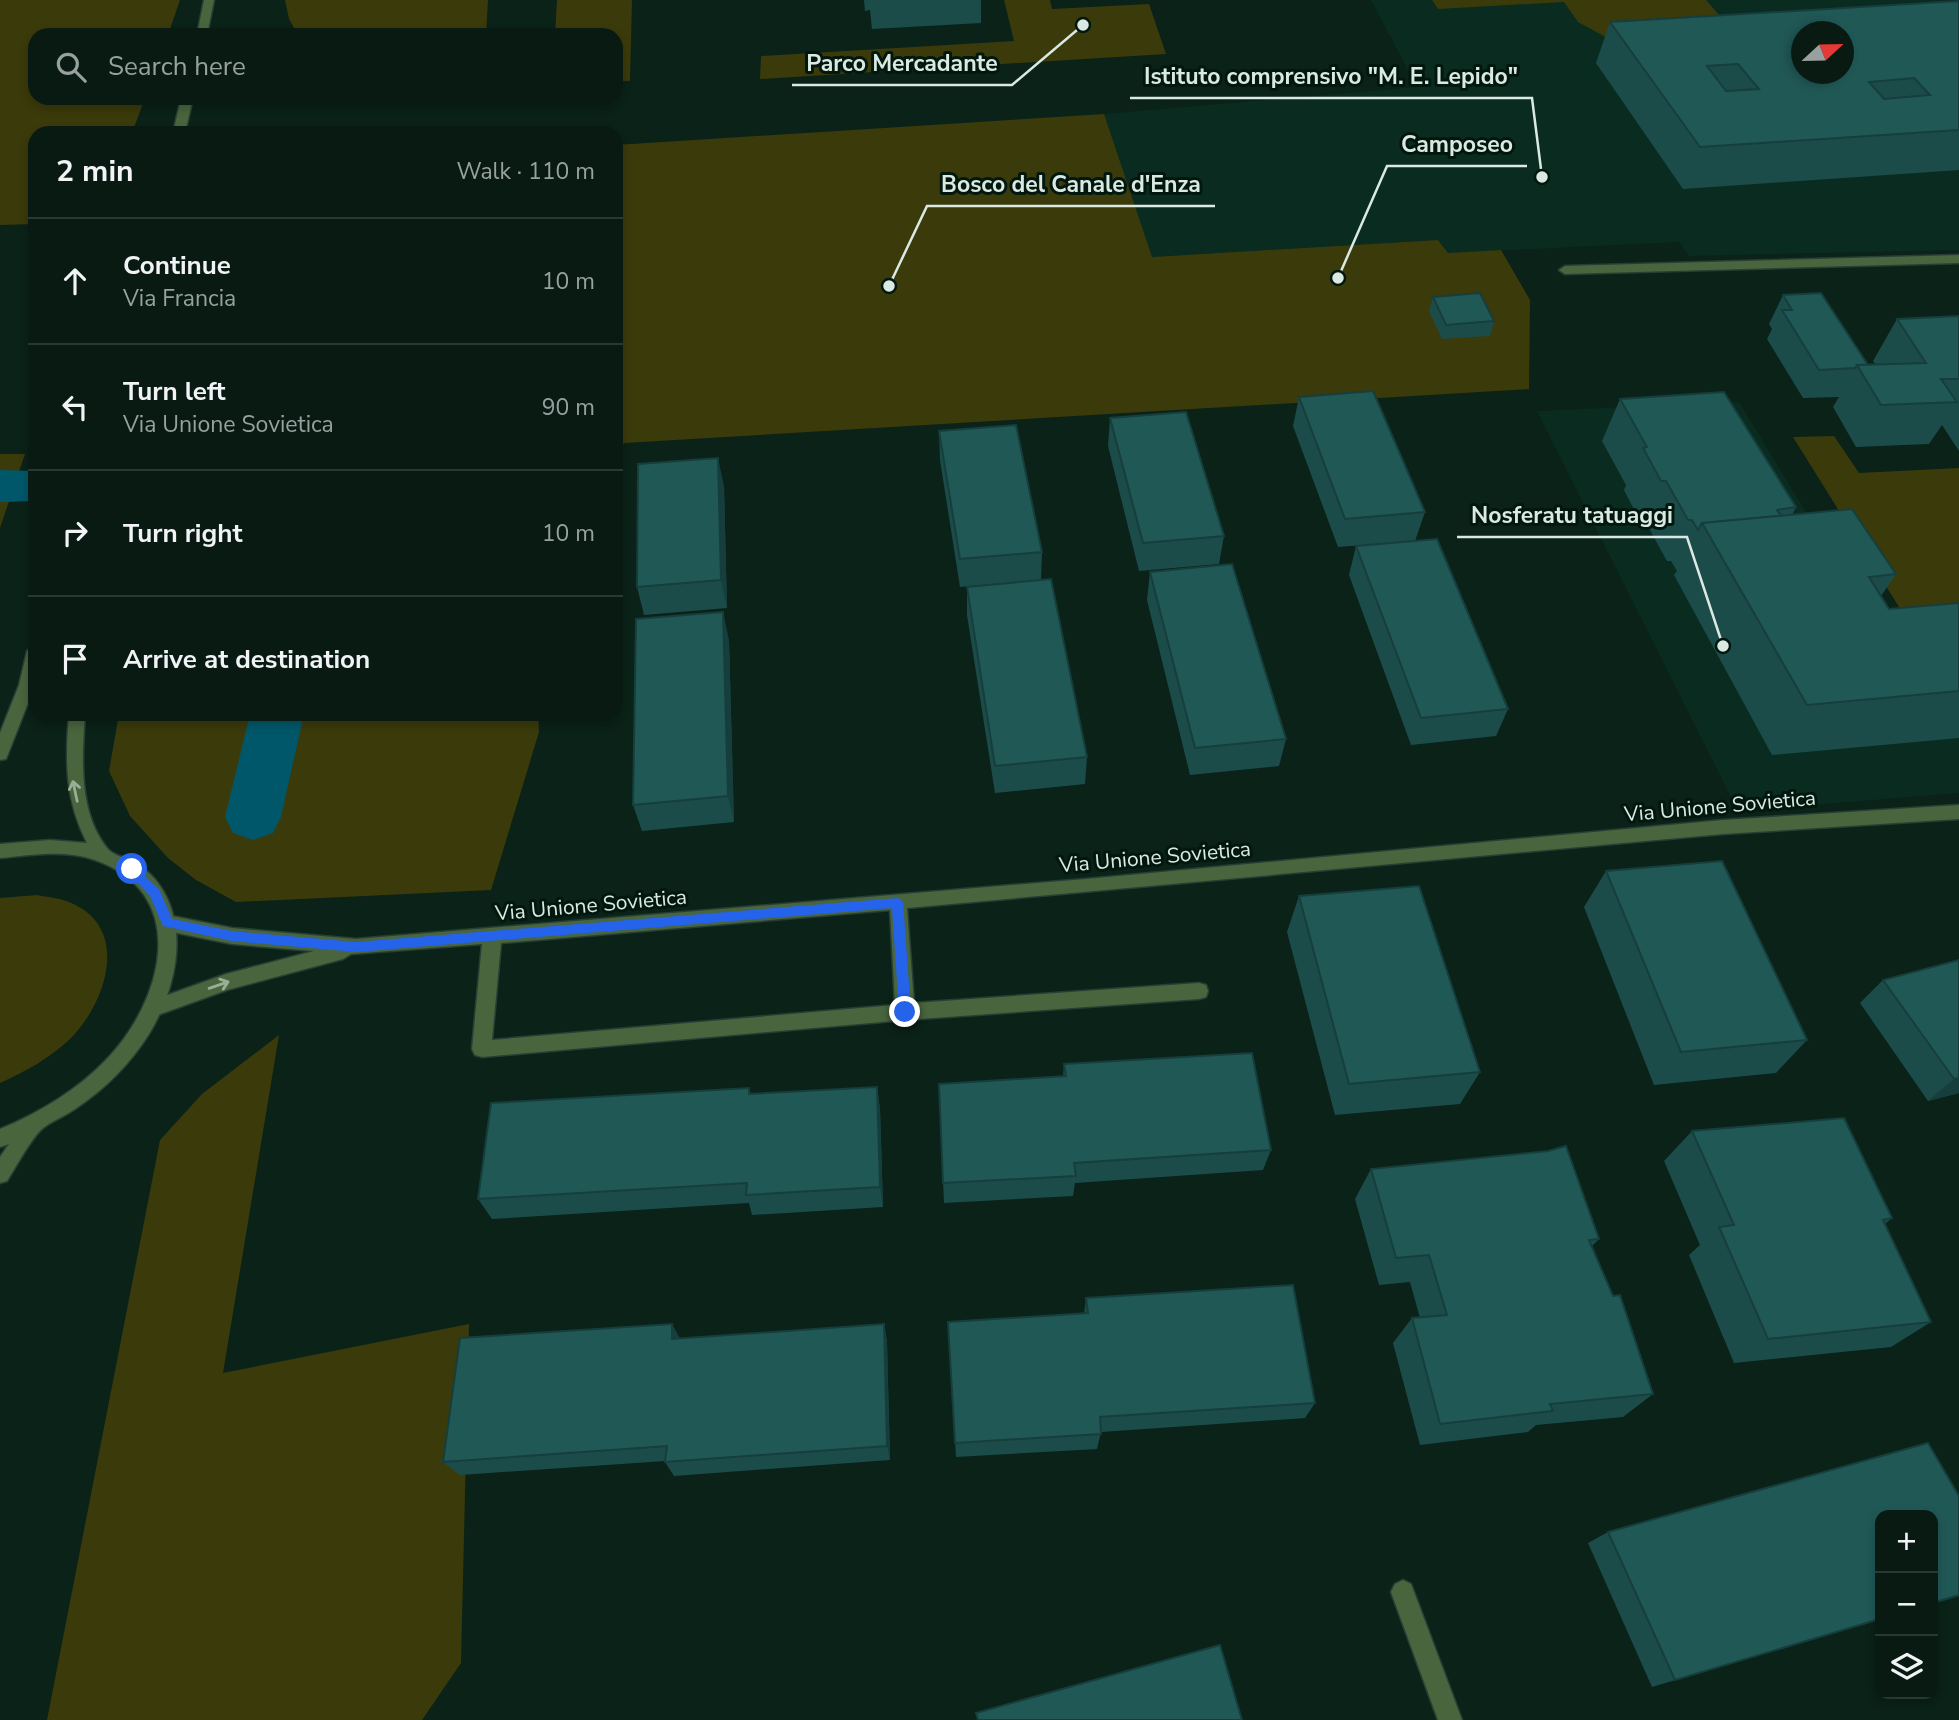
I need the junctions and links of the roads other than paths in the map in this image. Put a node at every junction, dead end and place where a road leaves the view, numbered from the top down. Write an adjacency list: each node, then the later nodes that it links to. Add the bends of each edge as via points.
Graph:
1 (209, 0): 2 (street)
2 (203, 28)
3 (185, 105): 4 (street)
4 (181, 126)
5 (1959, 259): 6 (street)
6 (1565, 270)
7 (28, 681): 9 (street)
8 (76, 721): 12 (street, one-way to 8, via 81,817 72,777)
9 (0, 754)
10 (1959, 812): 13 (street, Via Unione Sovietica, via 1723,827)
11 (0, 851): 12 (street, via 52,846)
12 (100, 854): 14 (street, via 132,869 155,893)
13 (898, 902): 15 (street, Via Unione Sovietica); 19 (street)
14 (167, 923): 16 (street, Via Unione Sovietica, via 232,936); 18 (street, via 169,963)
15 (492, 936): 16 (street, Via Unione Sovietica); 19 (street, via 482,1049)
16 (356, 947): 18 (street, Via Unione Sovietica, one-way to 16, via 226,982)
17 (1199, 991): 19 (street)
18 (155, 1008): 20 (street, via 125,1052 84,1092)
19 (905, 1012)
20 (33, 1125): 21 (street); 22 (street)
21 (0, 1138)
22 (0, 1174)
23 (1404, 1592): 24 (street)
24 (1450, 1720)

